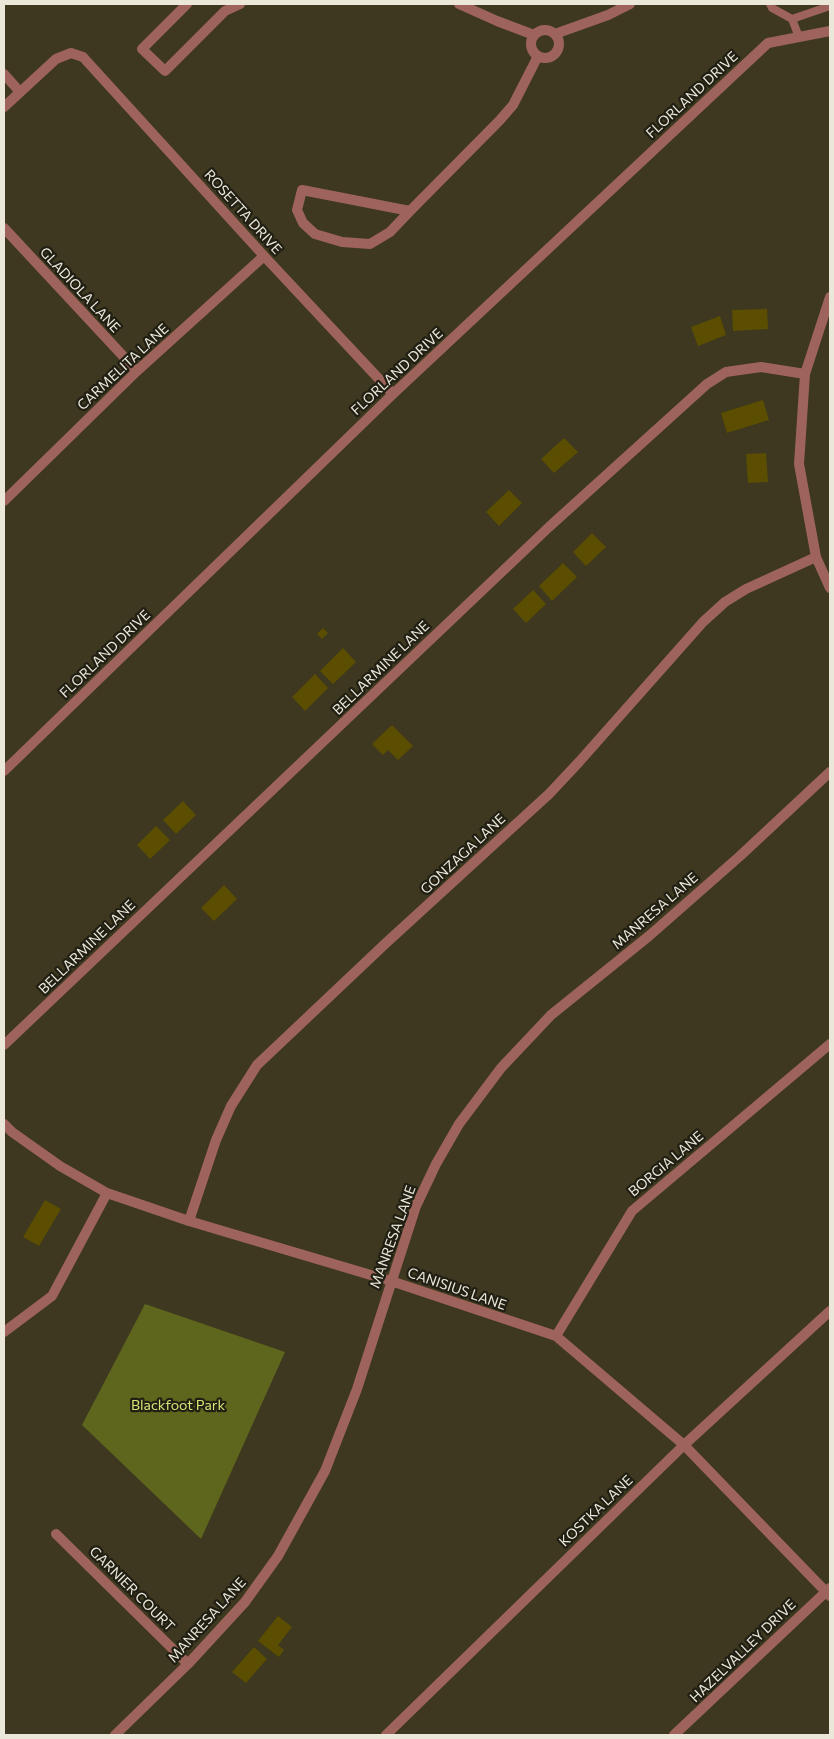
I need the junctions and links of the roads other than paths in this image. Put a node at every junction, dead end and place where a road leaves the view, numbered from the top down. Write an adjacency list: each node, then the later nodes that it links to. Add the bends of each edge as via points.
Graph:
1 (187, 4): 2 (street, via 142,50 165,71 225,11)
2 (238, 4)
3 (459, 4): 10 (street)
4 (630, 4): 9 (street)
5 (770, 4): 7 (lane)
6 (830, 6): 7 (lane)
7 (792, 19): 11 (lane)
8 (830, 31): 11 (street, FLORLAND DRIVE)
9 (555, 34): 10 (street, via 546,29); 12 (street, via 559,41 558,50 551,57)
10 (534, 35): 12 (street, via 531,44)
11 (799, 37): 22 (street, FLORLAND DRIVE, via 768,43)
12 (538, 56): 16 (street, via 513,105)
13 (4, 74): 14 (street)
14 (20, 92): 15 (street); 18 (street, ROSETTA DRIVE, via 56,59 71,54 83,57)
15 (4, 107)
16 (410, 210): 16 (street, via 302,190 297,210 302,223 315,234 342,242 370,244 390,232)
17 (4, 228): 20 (street, GLADIOLA LANE)
18 (264, 256): 20 (street, CARMELITA LANE); 22 (street, ROSETTA DRIVE)
19 (830, 296): 21 (street)
20 (137, 371): 23 (street, CARMELITA LANE)
21 (805, 374): 24 (street, via 799,464); 29 (street, BELLARMINE LANE, via 761,367 726,372 707,384 549,527)
22 (393, 394): 26 (street, FLORLAND DRIVE)
23 (4, 501)
24 (816, 557): 25 (street); 32 (street, GONZAGA LANE, via 725,602 703,622 549,794 256,1065 231,1106 216,1140)
25 (830, 588)
26 (4, 771)
27 (830, 772): 33 (street, MANRESA LANE, via 649,936 551,1015 501,1068 459,1124 436,1164 416,1206)
28 (830, 1044): 36 (street, BORGIA LANE, via 632,1211)
29 (4, 1045)
30 (4, 1124): 31 (street, CANISIUS LANE, via 60,1166)
31 (107, 1193): 32 (street, CANISIUS LANE); 35 (street, via 52,1296)
32 (189, 1221): 33 (street, CANISIUS LANE)
33 (391, 1281): 36 (street, CANISIUS LANE); 40 (street, MANRESA LANE, via 357,1389 324,1471 278,1556 245,1602)
34 (830, 1311): 37 (street, KOSTKA LANE)
35 (4, 1332)
36 (556, 1336): 37 (street, CANISIUS LANE)
37 (684, 1445): 39 (street, CANISIUS LANE); 42 (street, KOSTKA LANE)
38 (56, 1534): 40 (street, GARNIER COURT)
39 (829, 1591): 43 (street, HAZELVALLEY DRIVE)
40 (188, 1664): 41 (street, MANRESA LANE)
41 (115, 1735)
42 (386, 1735)
43 (674, 1735)

